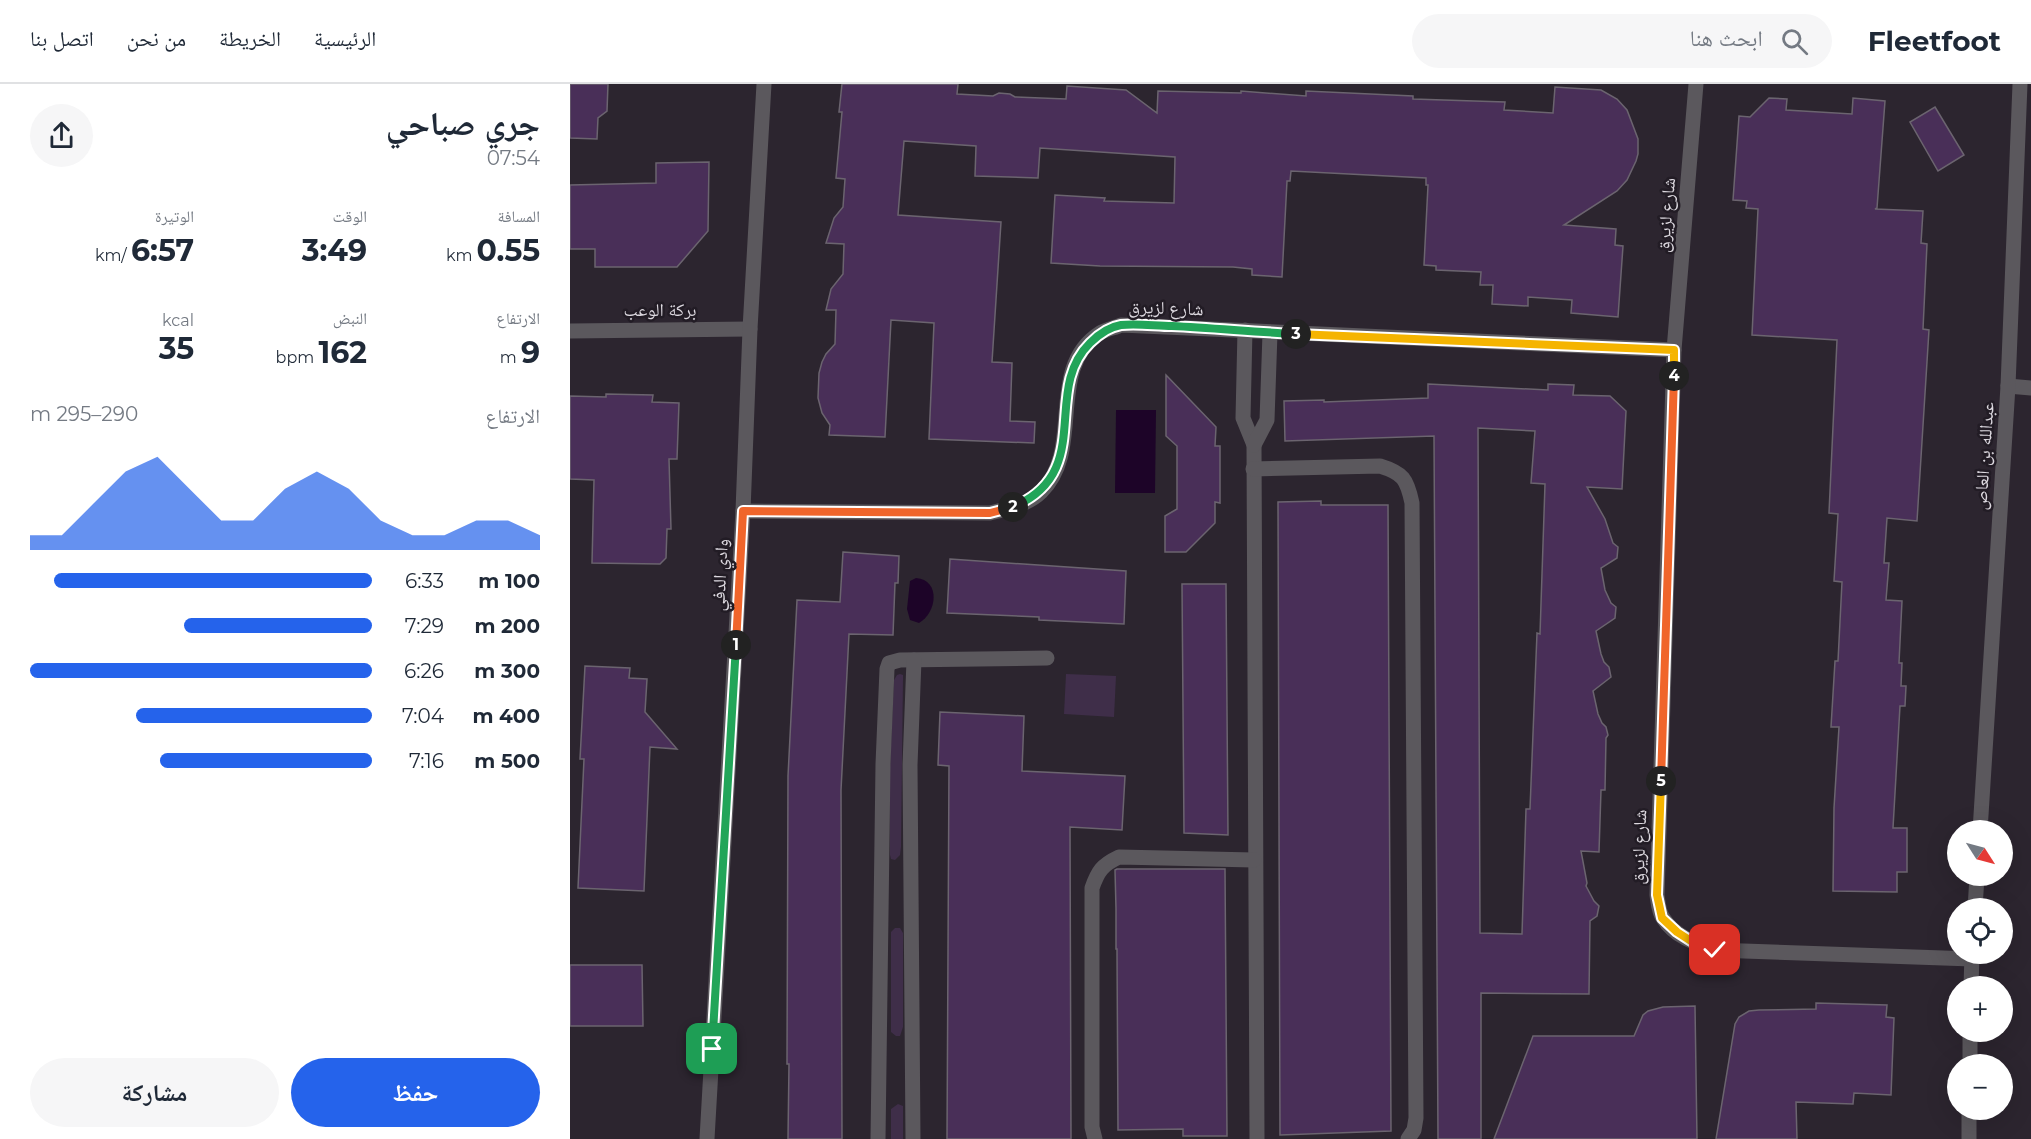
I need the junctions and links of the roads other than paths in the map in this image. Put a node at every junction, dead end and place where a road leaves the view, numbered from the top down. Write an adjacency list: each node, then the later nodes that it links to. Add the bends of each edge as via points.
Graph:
1 (764, 84): 4 (street, وادي الدفي)
2 (1696, 84): 8 (street, شارع لزيرق)
3 (2020, 84): 9 (street, عبدالله بن العاص)
4 (750, 329): 6 (street, بركة الوعب); 13 (street, وادي الدفي)
5 (1245, 330): 7 (street, شارع لزيرق); 11 (street, via 1243,418); 13 (street, شارع لزيرق, via 1121,325 1100,333 1082,350 1070,375 1063,448 1056,470 1040,492 1015,507 990,513)
6 (570, 331)
7 (1270, 333): 8 (street, شارع لزيرق); 11 (street, via 1267,420)
8 (1674, 350): 18 (street, شارع لزيرق, via 1657,895 1662,918 1694,943 1715,950)
9 (2008, 386): 10 (street); 16 (street, عبدالله بن العاص)
10 (2031, 388)
11 (1254, 445): 12 (street)
12 (1253, 470): 17 (street); 25 (street, via 1380,466 1402,476 1408,487 1412,515 1416,1106 1414,1130)
13 (743, 511): 20 (street, وادي الدفي)
14 (1047, 658): 15 (street)
15 (914, 660): 21 (street, via 889,663 887,669); 22 (street, via 910,765)
16 (1981, 820)
17 (1254, 860): 23 (street, via 1119,857 1098,872 1092,888); 24 (street)
18 (1947, 955)
19 (1969, 1120): 26 (street)
20 (707, 1139)
21 (878, 1139)
22 (913, 1139)
23 (1095, 1139)
24 (1257, 1139)
25 (1408, 1139)
26 (1968, 1139)

